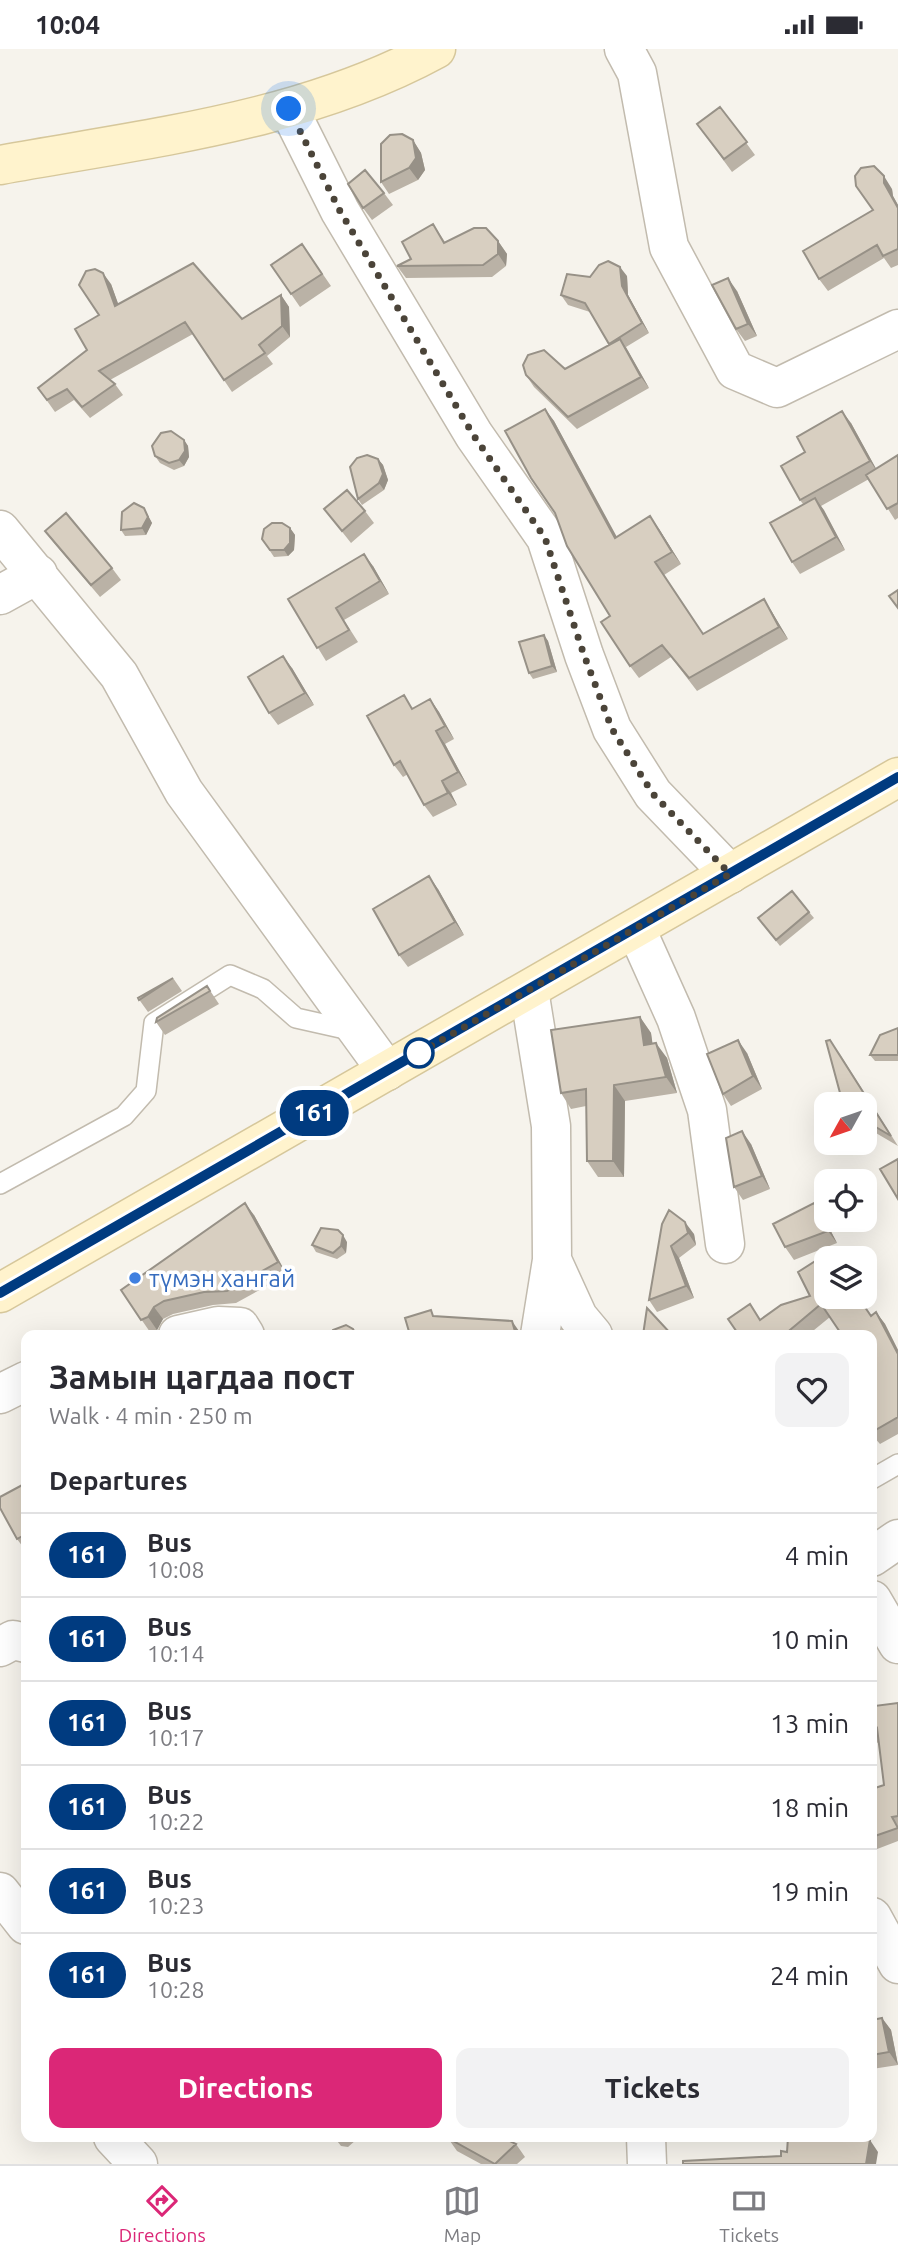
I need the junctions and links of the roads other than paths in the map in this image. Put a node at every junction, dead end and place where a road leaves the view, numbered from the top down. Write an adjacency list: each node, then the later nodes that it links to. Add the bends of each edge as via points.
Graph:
1 (436, 49): 3 (main road, via 349,89)
2 (624, 49): 5 (street, via 637,73 669,247 735,370 778,388)
3 (289, 109): 4 (main road); 10 (street, via 340,211 474,436 545,538 612,729 653,794)
4 (0, 165)
5 (898, 330)
6 (0, 530): 7 (street)
7 (38, 574): 8 (street); 13 (street, via 119,675 184,792)
8 (0, 595)
9 (898, 777): 10 (main road)
10 (730, 874): 11 (main road)
11 (636, 929): 12 (main road); 16 (street, via 676,1018 707,1111)
12 (529, 989): 14 (main road); 17 (street, via 551,1126)
13 (358, 1032): 14 (street); 15 (lane, via 296,1018 263,989 230,975 155,1023 146,1091 124,1116)
14 (387, 1071): 18 (main road)
15 (0, 1184)
16 (725, 1244)
17 (552, 1260): 21 (street); 22 (street); 23 (street, via 578,1317)
18 (0, 1293)
19 (200, 1330): 20 (street, via 218,1326)
20 (242, 1330)
21 (542, 1330)
22 (584, 1330)
23 (589, 1330)
24 (21, 1384): 25 (street)
25 (0, 1394)
26 (898, 1464): 27 (lane)
27 (877, 1476)
28 (898, 1539): 29 (street)
29 (877, 1554)
30 (877, 1608): 32 (street)
31 (21, 1642): 33 (street, via 13,1640)
32 (898, 1644)
33 (0, 1647)
34 (0, 1892): 35 (street)
35 (21, 1919)
36 (877, 1926): 37 (street)
37 (898, 1964)
38 (118, 2142): 40 (street)
39 (646, 2142): 41 (street)
40 (138, 2164)
41 (647, 2164)

